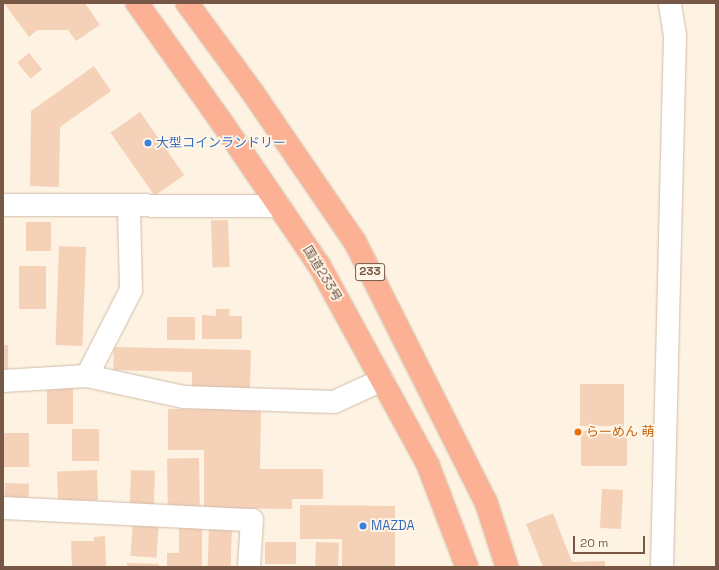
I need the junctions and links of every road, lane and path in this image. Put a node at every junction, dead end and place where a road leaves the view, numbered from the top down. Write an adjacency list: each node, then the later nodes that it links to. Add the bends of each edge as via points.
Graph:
1 (187, 3): 13 (highway, 233, via 253,93 355,242 486,502)
2 (670, 3): 14 (lane, via 675,36)
3 (143, 7): 6 (highway, 国道233号)
4 (3, 205): 5 (lane)
5 (129, 206): 6 (lane); 7 (lane, via 131,290)
6 (279, 206): 8 (highway, 国道233号, via 319,265)
7 (86, 376): 8 (lane, via 184,397 334,402); 9 (lane)
8 (382, 380): 12 (highway, 国道233号, via 428,465)
9 (3, 381)
10 (3, 508): 11 (lane, via 252,520)
11 (249, 567)
12 (467, 567)
13 (507, 567)
14 (662, 567)

